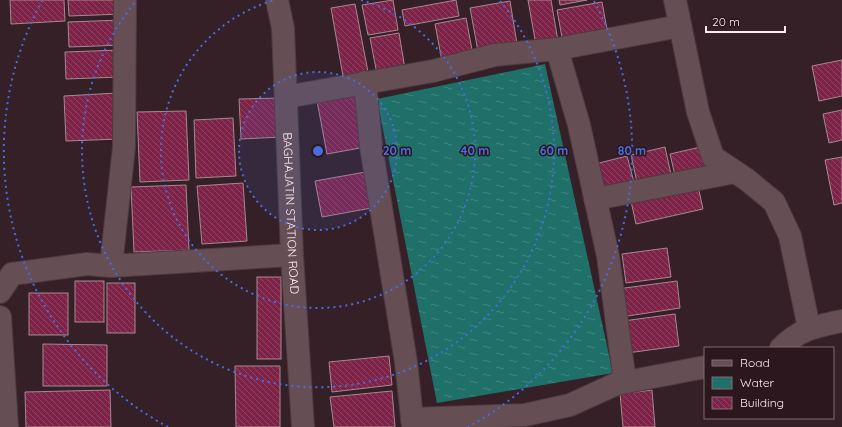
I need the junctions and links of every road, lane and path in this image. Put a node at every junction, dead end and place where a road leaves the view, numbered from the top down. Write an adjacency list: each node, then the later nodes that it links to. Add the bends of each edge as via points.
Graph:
1 (125, 0): 11 (street, via 124,147)
2 (277, 0): 7 (street, BAGHAJATIN STATION ROAD, via 283,28)
3 (675, 0): 4 (street)
4 (680, 26): 5 (street); 8 (street, via 698,112 713,157)
5 (557, 49): 6 (street, via 495,55 433,71); 9 (street, via 580,125)
6 (365, 82): 7 (street); 20 (street, via 370,146 406,362)
7 (286, 97): 10 (street, BAGHAJATIN STATION ROAD)
8 (735, 172): 9 (street); 16 (street, via 774,202 790,236)
9 (595, 199): 19 (street, via 608,256)
10 (292, 255): 11 (street); 22 (street, BAGHAJATIN STATION ROAD)
11 (111, 266): 12 (street, via 88,264)
12 (6, 273): 13 (street)
13 (0, 292)
14 (0, 317): 21 (street)
15 (842, 320): 16 (street)
16 (809, 328): 17 (street, via 793,336)
17 (782, 347)
18 (704, 367): 19 (street)
19 (626, 382): 20 (street, via 570,405 525,415)
20 (412, 423)
21 (7, 427)
22 (304, 427)

